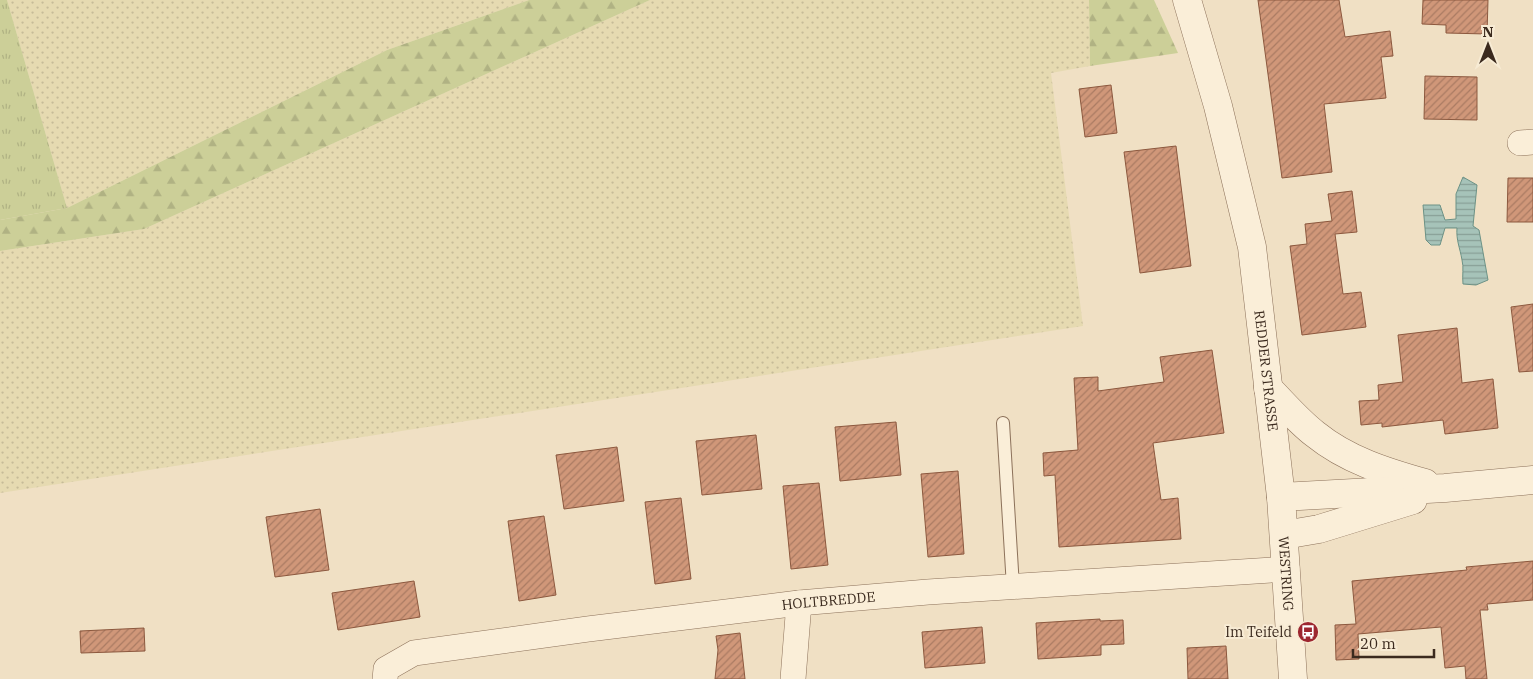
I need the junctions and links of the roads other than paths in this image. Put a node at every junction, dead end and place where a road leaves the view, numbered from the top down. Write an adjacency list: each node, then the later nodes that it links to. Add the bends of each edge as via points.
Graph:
1 (1187, 0): 2 (street, REDDER STRASSE, via 1218,106 1252,247)
2 (1268, 388): 5 (street, via 1315,434 1354,459); 6 (street, REDDER STRASSE)
3 (1003, 423): 9 (lane)
4 (1533, 480): 5 (street)
5 (1445, 488): 6 (street); 7 (street, via 1319,529)
6 (1281, 497): 7 (street, WESTRING)
7 (1284, 535): 8 (street, WESTRING)
8 (1287, 569): 9 (street, HOLTBREDDE); 13 (street, WESTRING)
9 (1013, 587): 10 (street, HOLTBREDDE)
10 (799, 603): 11 (street, HOLTBREDDE, via 414,653 386,669); 12 (street)
11 (385, 679)
12 (793, 679)
13 (1293, 679)

